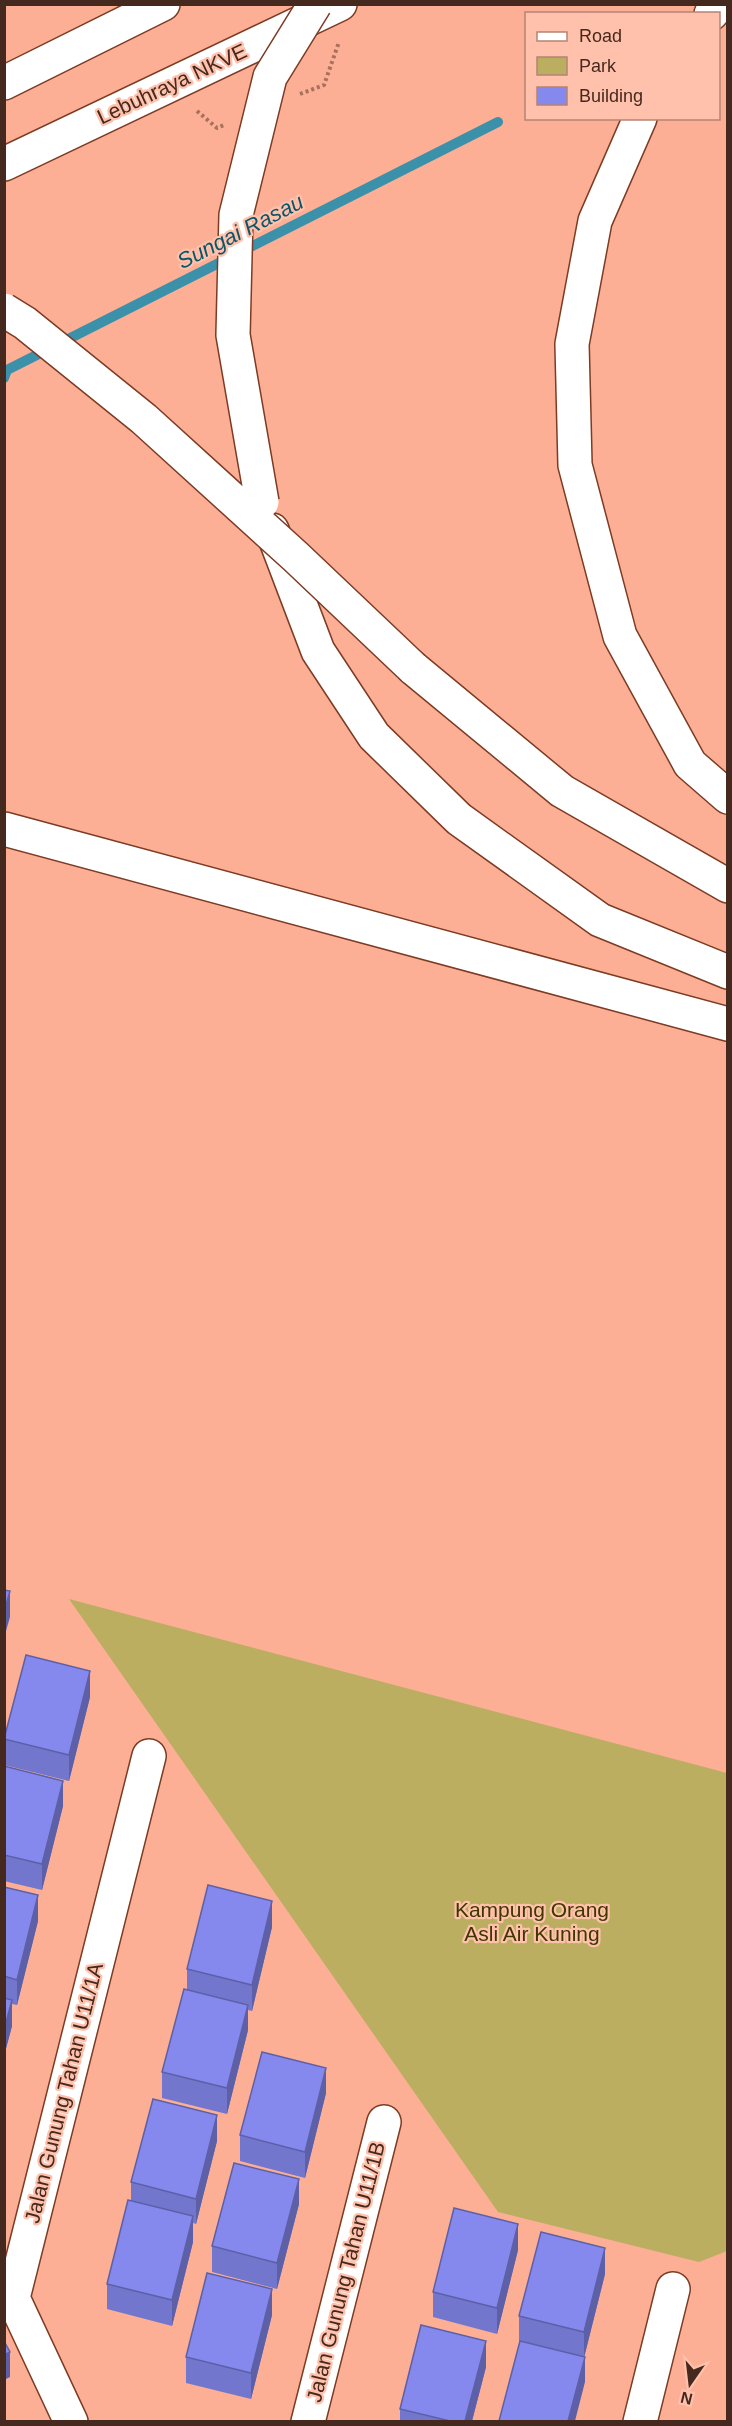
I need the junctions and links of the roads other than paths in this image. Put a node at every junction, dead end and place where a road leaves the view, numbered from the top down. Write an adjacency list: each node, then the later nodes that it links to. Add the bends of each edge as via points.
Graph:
1 (163, 4): 4 (main road)
2 (315, 4): 11 (main road, bridge, via 270,77 236,215 233,335 262,502 318,651 374,736 459,819 600,920)
3 (340, 4): 6 (main road, Lebuhraya NKVE)
4 (4, 83)
5 (639, 120): 8 (main road, via 592,232 572,344 575,465 620,636 690,764)
6 (4, 164)
7 (4, 310): 10 (main road, bridge, via 144,418 413,668 562,791)
8 (728, 797)
9 (4, 829): 12 (main road)
10 (728, 886)
11 (728, 972)
12 (728, 1024)
13 (148, 1756): 16 (main road, Jalan Gunung Tahan U11/1A, via 14,2298)
14 (384, 2122): 17 (main road, Jalan Gunung Tahan U11/1B)
15 (673, 2289): 18 (main road)
16 (71, 2421)
17 (308, 2421)
18 (640, 2421)

